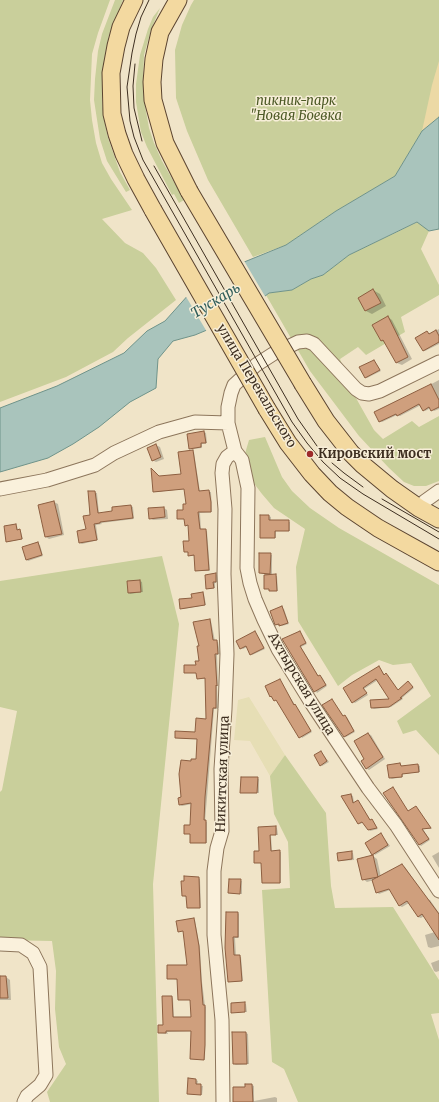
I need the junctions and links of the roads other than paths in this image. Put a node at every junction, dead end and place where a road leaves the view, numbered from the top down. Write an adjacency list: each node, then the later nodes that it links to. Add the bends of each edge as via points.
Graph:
1 (134, 0): 10 (main road, улица Перекальского, bridge, via 121,27 111,73 112,114 124,154 136,179 267,409 288,443 312,474 347,507 378,528)
2 (178, 0): 8 (main road, bridge, via 160,32 154,59 153,100 165,143 189,191 326,421 363,465)
3 (439, 362): 4 (street, Ахтырская улица, via 369,394 356,389 314,344 307,341 298,342 272,354 234,385 228,407)
4 (228, 423): 5 (street, Ахтырская улица); 6 (street, via 195,422 159,432 95,465 47,480)
5 (235, 451): 11 (street, Ахтырская улица, via 242,460 248,488 247,568 255,599 264,620 278,649 312,704); 14 (street, Никитская улица, via 227,457 222,473 225,509 227,654 221,769 222,831 214,871 214,935 222,1020)
6 (0, 490)
7 (439, 491): 8 (street)
8 (419, 508): 9 (main road)
9 (439, 519)
10 (439, 562)
11 (439, 891)
12 (0, 944): 13 (street, via 21,945 33,953 40,967 46,1075 40,1086)
13 (26, 1099)
14 (223, 1102)

